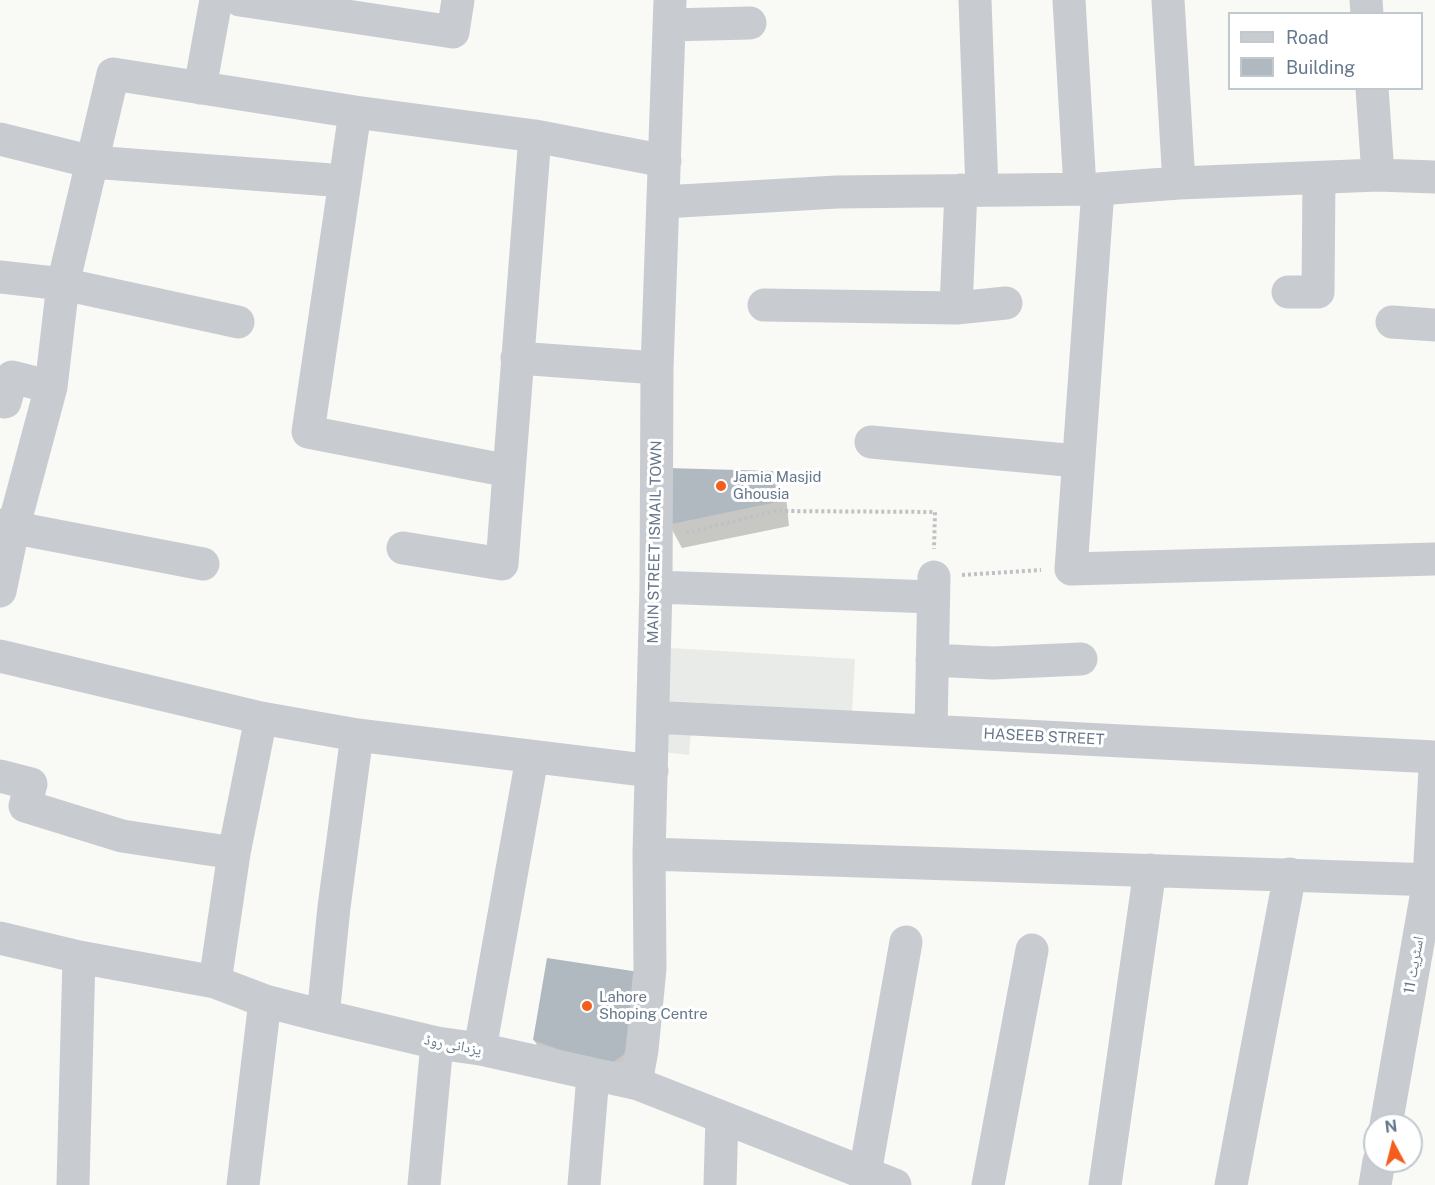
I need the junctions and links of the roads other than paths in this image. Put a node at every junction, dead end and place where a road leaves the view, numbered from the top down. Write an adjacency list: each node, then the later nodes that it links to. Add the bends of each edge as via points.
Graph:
1 (216, 0): 9 (street)
2 (240, 0): 3 (street, via 453,32)
3 (458, 0)
4 (975, 0): 22 (street)
5 (1068, 0): 21 (street)
6 (1168, 0): 20 (street)
7 (670, 13): 8 (street); 14 (street, MAIN STREET ISMAIL TOWN)
8 (750, 23)
9 (200, 88): 11 (street); 15 (street, via 113,74)
10 (1372, 90): 16 (street)
11 (355, 112): 12 (street); 19 (street)
12 (535, 136): 14 (street); 33 (street)
13 (0, 139): 15 (street)
14 (665, 160): 23 (street, MAIN STREET ISMAIL TOWN)
15 (92, 162): 19 (street); 25 (street)
16 (1378, 175): 17 (street); 18 (street)
17 (1426, 177)
18 (1319, 178): 20 (street); 26 (street, via 1318,292)
19 (345, 181): 39 (street, via 308,432)
20 (1179, 183): 21 (street)
21 (1089, 189): 22 (street); 38 (street)
22 (971, 190): 23 (street, via 837,192); 29 (street)
23 (663, 202): 34 (street, MAIN STREET ISMAIL TOWN)
24 (0, 277): 25 (street)
25 (63, 284): 30 (street); 35 (street)
26 (1288, 292)
27 (1006, 303): 29 (street)
28 (764, 305): 29 (street)
29 (956, 308)
30 (238, 322)
31 (1392, 322): 32 (street)
32 (1435, 325)
33 (517, 358): 34 (street); 39 (street)
34 (657, 368): 44 (street, MAIN STREET ISMAIL TOWN)
35 (51, 387): 36 (street, via 12,377 5,402); 40 (street)
36 (0, 401)
37 (871, 442): 38 (street)
38 (1077, 461): 42 (street, via 1071,569)
39 (509, 471): 41 (street, via 502,564)
40 (7, 527): 43 (street); 45 (street)
41 (404, 548)
42 (1435, 558)
43 (203, 564)
44 (656, 587): 48 (street, via 933,587); 49 (street, MAIN STREET ISMAIL TOWN)
45 (0, 591)
46 (0, 656): 50 (street)
47 (1081, 659): 48 (street, via 993,663)
48 (932, 660): 51 (street)
49 (653, 717): 51 (street, HASEEB STREET); 56 (street, MAIN STREET ISMAIL TOWN)
50 (261, 718): 52 (street); 58 (street)
51 (931, 731): 53 (street, HASEEB STREET)
52 (357, 735): 54 (street); 69 (street)
53 (1435, 757)
54 (532, 758): 56 (street); 71 (street)
55 (1435, 769): 62 (street, اسٹریٹ 11)
56 (652, 771): 59 (street, MAIN STREET ISMAIL TOWN)
57 (0, 776): 58 (street, via 31,784 25,806 122,836)
58 (234, 853): 67 (street)
59 (650, 854): 60 (street); 73 (street, MAIN STREET ISMAIL TOWN, via 650,969)
60 (1150, 870): 61 (street); 84 (street)
61 (1290, 874): 62 (street); 85 (street)
62 (1432, 880): 74 (street, اسٹریٹ 11)
63 (0, 938): 66 (street, یزدانی روڈ)
64 (906, 942): 76 (street)
65 (1032, 950): 83 (street)
66 (79, 957): 67 (street, یزدانی روڈ); 77 (street)
67 (214, 982): 68 (street, یزدانی روڈ)
68 (265, 1001): 69 (street, یزدانی روڈ); 78 (street)
69 (323, 1016): 70 (street, یزدانی روڈ)
70 (437, 1043): 71 (street, یزدانی روڈ); 79 (street)
71 (480, 1049): 72 (street, یزدانی روڈ)
72 (593, 1075): 73 (street, یزدانی روڈ); 80 (street)
73 (636, 1083): 75 (street, یزدانی روڈ)
74 (1388, 1113)
75 (722, 1117): 76 (street, یزدانی روڈ); 81 (street)
76 (865, 1173): 82 (street, یزدانی روڈ)
77 (73, 1185)
78 (243, 1185)
79 (424, 1185)
80 (584, 1185)
81 (720, 1185)
82 (895, 1185)
83 (988, 1185)
84 (1105, 1185)
85 (1231, 1185)

